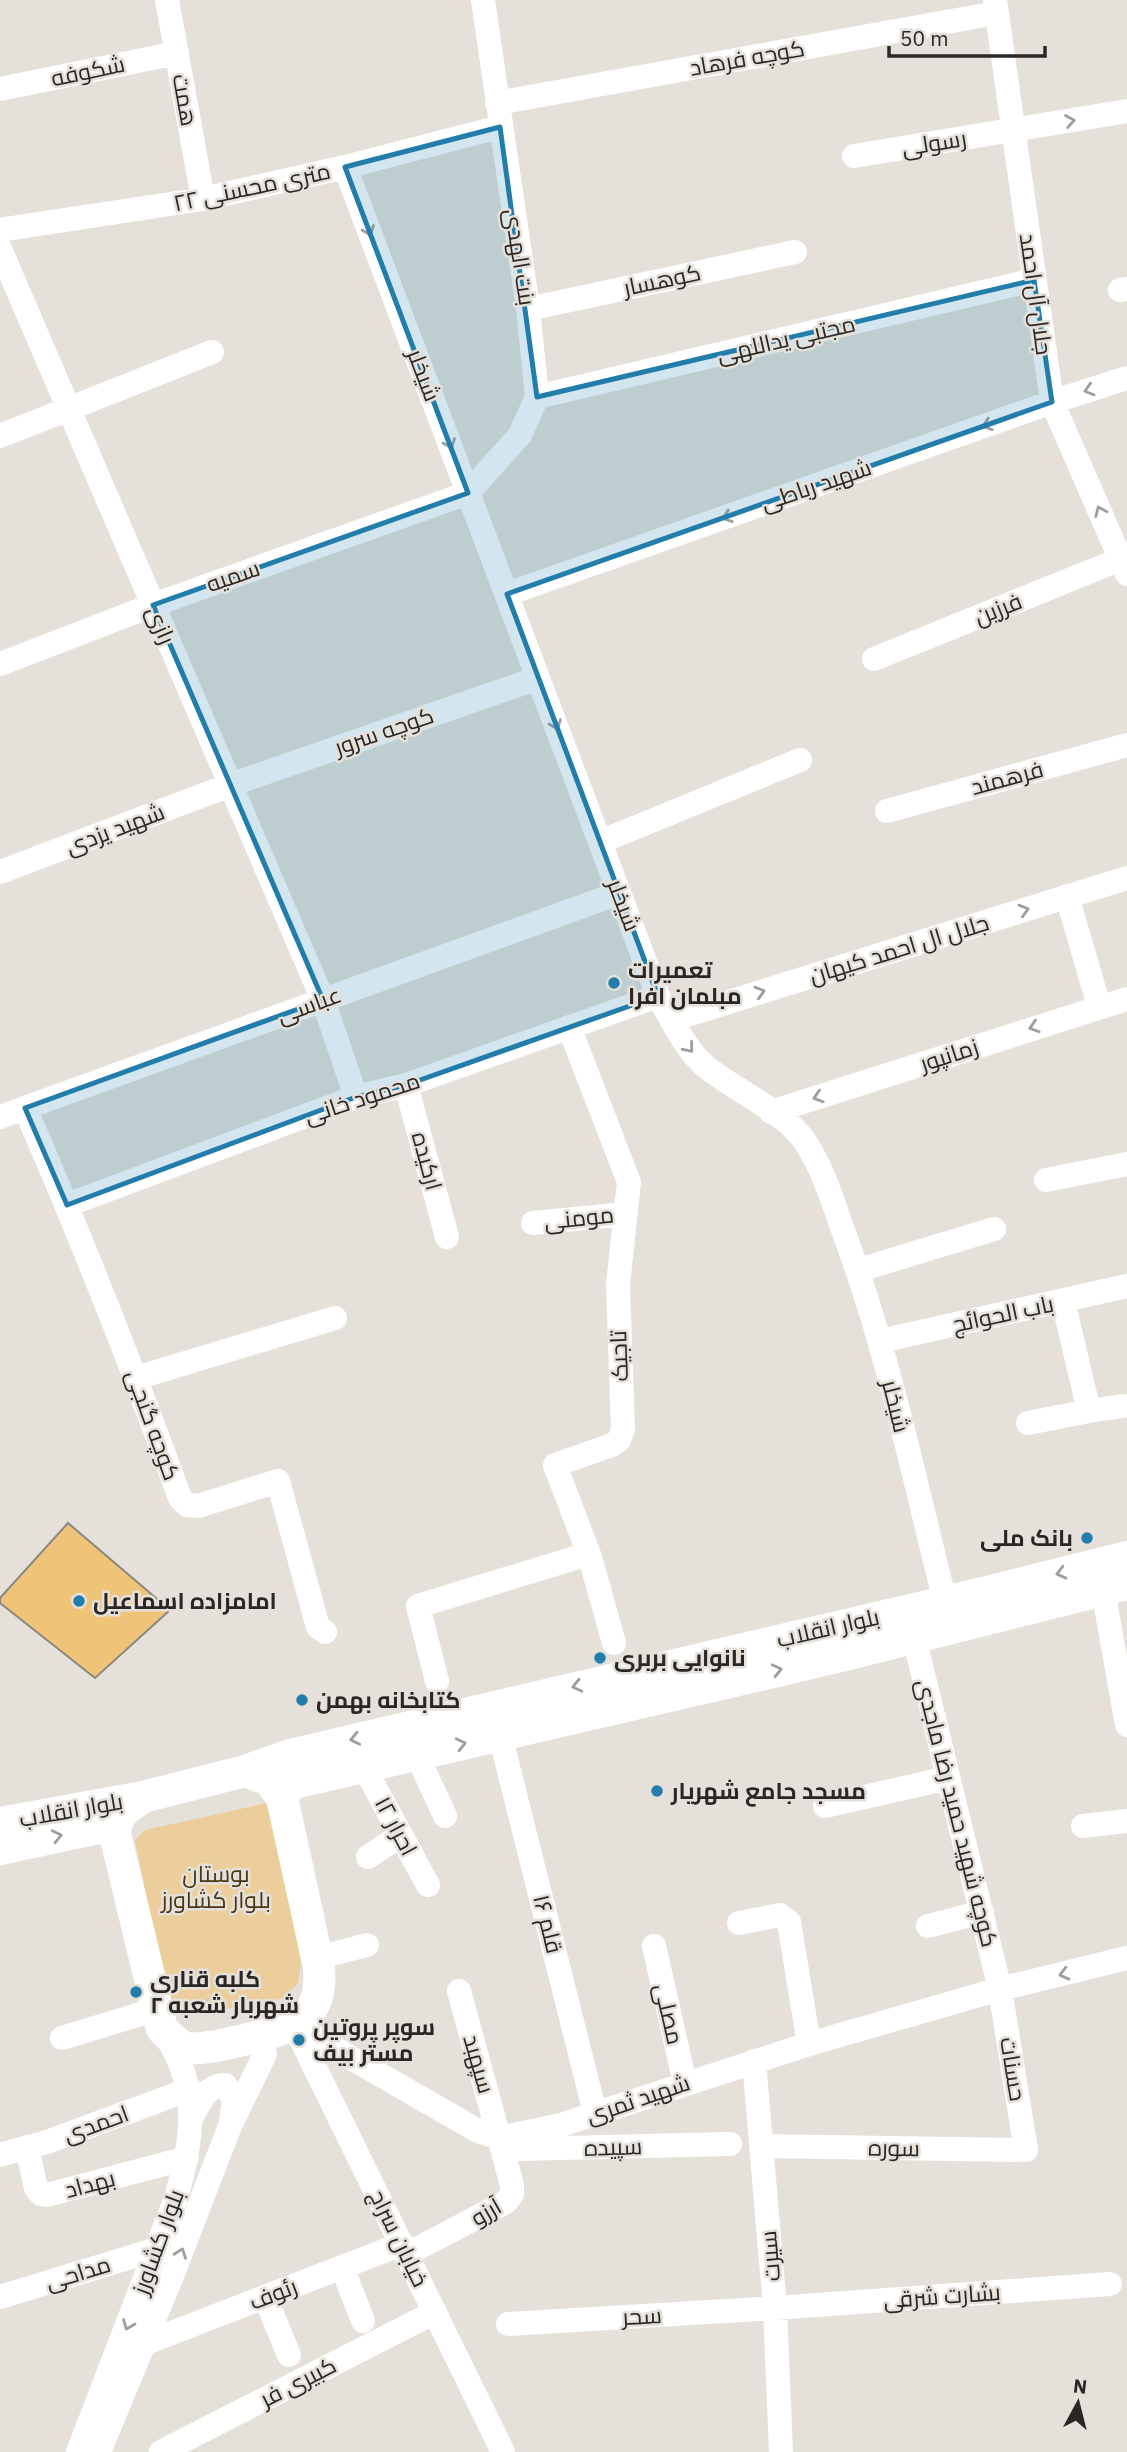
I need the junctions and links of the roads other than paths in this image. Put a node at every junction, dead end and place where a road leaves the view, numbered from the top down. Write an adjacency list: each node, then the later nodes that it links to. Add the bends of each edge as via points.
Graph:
1 (167, 0): 4 (street, همت)
2 (483, 0): 7 (street, بنت الهدی)
3 (996, 6): 7 (street, کوچه فرهاد); 8 (street, جلال آل احمد)
4 (177, 53): 5 (street, شکوفه); 11 (street, همت)
5 (0, 89)
6 (1127, 111): 8 (street, رسولی, one-way to 6)
7 (498, 115): 10 (street, ۲۲ متری محسنی); 16 (street, بنت الهدی)
8 (1013, 130): 9 (street, رسولی); 15 (street, جلال آل احمد)
9 (854, 156)
10 (345, 167): 11 (street, ۲۲ متری محسنی); 23 (street, شیخلر, one-way to 23)
11 (203, 200): 12 (street, ۲۲ متری محسنی)
12 (0, 230)
13 (0, 249): 21 (street, رازی)
14 (795, 252): 16 (street, کوهسار)
15 (1034, 280): 19 (street, مجتبی یداللهی); 20 (street, جلال آل احمد)
16 (528, 309): 19 (street, بنت الهدی)
17 (212, 352): 21 (street)
18 (1127, 378): 20 (street, شهید رباطی, one-way to 20)
19 (537, 397): 23 (street, بنت الهدی, via 520,435)
20 (1052, 402): 24 (street, جلال آل احمد, one-way to 20); 25 (street, شهید رباطی, one-way to 25)
21 (68, 407): 22 (street); 26 (street, رازی)
22 (0, 436)
23 (468, 493): 25 (street, شیخلر); 26 (street, سمیه)
24 (1124, 567): 27 (street, فرزین)
25 (506, 594): 29 (street, شیخلر)
26 (153, 605): 28 (street, سمیه); 32 (street, رازی)
27 (874, 659)
28 (0, 664)
29 (538, 678): 32 (street, کوچه سرور); 34 (street, شیخلر, one-way to 34)
30 (1127, 744): 33 (street, فرهمند)
31 (800, 760): 34 (street)
32 (230, 785): 35 (street, شهید یزدی); 41 (street, رازی)
33 (887, 811)
34 (600, 842): 37 (street, شیخلر)
35 (0, 873)
36 (1127, 877): 38 (street, جلال ال احمد کیهان)
37 (619, 893): 39 (street, شیخلر); 41 (street, عباسی)
38 (1067, 896): 42 (street); 43 (street, جلال ال احمد کیهان, one-way to 38)
39 (658, 996): 43 (street, شیخلر); 44 (street, محمود خانی)
40 (1127, 999): 42 (street, زمانپور)
41 (323, 1000): 46 (street, رازی); 47 (street, عباسی)
42 (1099, 1006): 48 (street, زمانپور, one-way to 48)
43 (671, 1020): 48 (street, شیخلر, one-way to 48, via 687,1047 706,1066)
44 (569, 1027): 45 (street, محمود خانی); 53 (street, تاجیک, via 629,1182)
45 (406, 1085): 46 (street, محمود خانی); 56 (street, ارکیده)
46 (356, 1097): 52 (street, محمود خانی)
47 (25, 1108): 49 (street, عباسی); 52 (street, کوچه گنجی)
48 (771, 1112): 57 (street, شیخلر, via 805,1142)
49 (0, 1117)
50 (1127, 1164): 51 (street)
51 (1046, 1180)
52 (67, 1205): 62 (street, کوچه گنجی)
53 (625, 1214): 54 (street, مومنی); 66 (street, تاجیک, via 618,1285 623,1430 612,1446 555,1465)
54 (533, 1223)
55 (994, 1229): 57 (street)
56 (447, 1237)
57 (859, 1270): 61 (street, شیخلر)
58 (1127, 1286): 59 (street, باب الحوائج)
59 (1063, 1301): 61 (street, باب الحوائج); 64 (street)
60 (335, 1318): 62 (street)
61 (880, 1341): 69 (street, شیخلر)
62 (136, 1378): 70 (street, کوچه گنجی, via 180,1498 187,1506 278,1482 318,1627)
63 (1123, 1406): 64 (street)
64 (1089, 1411): 65 (street)
65 (1028, 1423)
66 (588, 1554): 72 (street, تاجیک); 74 (street, via 418,1606)
67 (1127, 1557): 69 (main road, بلوار انقلاب, one-way to 69)
68 (1115, 1587): 71 (main road, بلوار انقلاب); 75 (street)
69 (945, 1601): 73 (main road, بلوار انقلاب)
70 (325, 1632)
71 (914, 1637): 73 (main road, بلوار انقلاب, one-way to 71); 80 (street, کوچه شهید حمید رضا ماجدی)
72 (614, 1643)
73 (687, 1676): 76 (main road, بلوار انقلاب); 79 (main road, بلوار انقلاب, one-way to 79, via 289,1755)
74 (437, 1681)
75 (1127, 1725)
76 (500, 1735): 77 (main road, بلوار انقلاب, one-way to 76); 109 (street, قلم ۱۶)
77 (417, 1755): 78 (main road, بلوار انقلاب); 84 (street)
78 (365, 1767): 82 (main road, بلوار انقلاب, via 290,1784); 89 (street, احرار ۱۲)
79 (245, 1772): 81 (main road); 82 (main road, via 269,1780)
80 (948, 1778): 83 (street); 93 (street, کوچه شهید حمید رضا ماجدی)
81 (143, 1797): 86 (main road, بلوار انقلاب); 88 (main road, via 122,1812)
82 (282, 1798): 98 (main road)
83 (825, 1806)
84 (445, 1816)
85 (1127, 1821): 87 (street)
86 (0, 1823)
87 (1083, 1826)
88 (114, 1830): 90 (main road, بلوار انقلاب, one-way to 88, via 98,1828); 102 (main road)
89 (401, 1835): 91 (street); 92 (street, احرار ۱۲)
90 (0, 1849)
91 (368, 1857)
92 (428, 1885)
93 (982, 1912): 95 (street); 100 (street, کوچه شهید حمید رضا ماجدی)
94 (739, 1923): 105 (street, via 780,1915 789,1922)
95 (928, 1926)
96 (366, 1945): 98 (street)
97 (654, 1946): 107 (street, مصلی)
98 (317, 1958): 103 (main road, via 320,1987 315,2002 308,2013)
99 (1127, 1958): 100 (street, شهید ثمری, one-way to 100)
100 (1000, 1989): 105 (street, شهید ثمری); 116 (street, حسنات)
101 (459, 1991): 112 (street, سپهبد)
102 (160, 2019): 103 (main road, via 176,2042 189,2048); 104 (street); 108 (street, بلوار کشاورز)
103 (277, 2036): 111 (street, بلوار کشاورز); 112 (street, via 478,2132); 120 (street, خیابان سراج)
104 (62, 2038)
105 (809, 2044): 106 (street, شهید ثمری)
106 (754, 2061): 107 (street, شهید ثمری); 114 (street, سیرت)
107 (685, 2083): 109 (street, شهید ثمری)
108 (190, 2089): 110 (street, بلوار کشاورز); 115 (street, احمدی)
109 (595, 2113): 112 (street, شهید ثمری)
110 (191, 2119): 111 (street, via 208,2091 225,2085 234,2099); 118 (street, بلوار کشاورز)
111 (230, 2126): 129 (street, بلوار کشاورز, one-way to 111)
112 (500, 2138): 113 (street, سپیده, via 518,2149); 120 (street, آرزو, via 512,2185 506,2202)
113 (730, 2144)
114 (762, 2146): 116 (street, سوره); 125 (street, سیرت)
115 (27, 2147): 117 (street, احمدی); 118 (street, بهداد, via 36,2188 47,2195)
116 (1026, 2150)
117 (0, 2155)
118 (187, 2158): 119 (street, بلوار کشاورز)
119 (157, 2249): 123 (street, مداحی); 131 (street, بلوار کشاورز, one-way to 131)
120 (404, 2249): 121 (street, رئوف); 126 (street, خیابان سراج)
121 (342, 2267): 124 (street, رئوف); 127 (street)
122 (1110, 2284): 125 (street, بشارت شرقی)
123 (0, 2297)
124 (265, 2297): 129 (street, رئوف); 130 (street)
125 (775, 2308): 128 (street, سحر); 135 (street, سیرت)
126 (435, 2312): 133 (street, کبیری فر); 134 (street, خیابان سراج)
127 (363, 2321)
128 (509, 2324)
129 (144, 2344): 132 (street, بلوار کشاورز)
130 (289, 2354)
131 (78, 2452)
132 (99, 2452)
133 (162, 2452)
134 (503, 2452)
135 (781, 2452)

